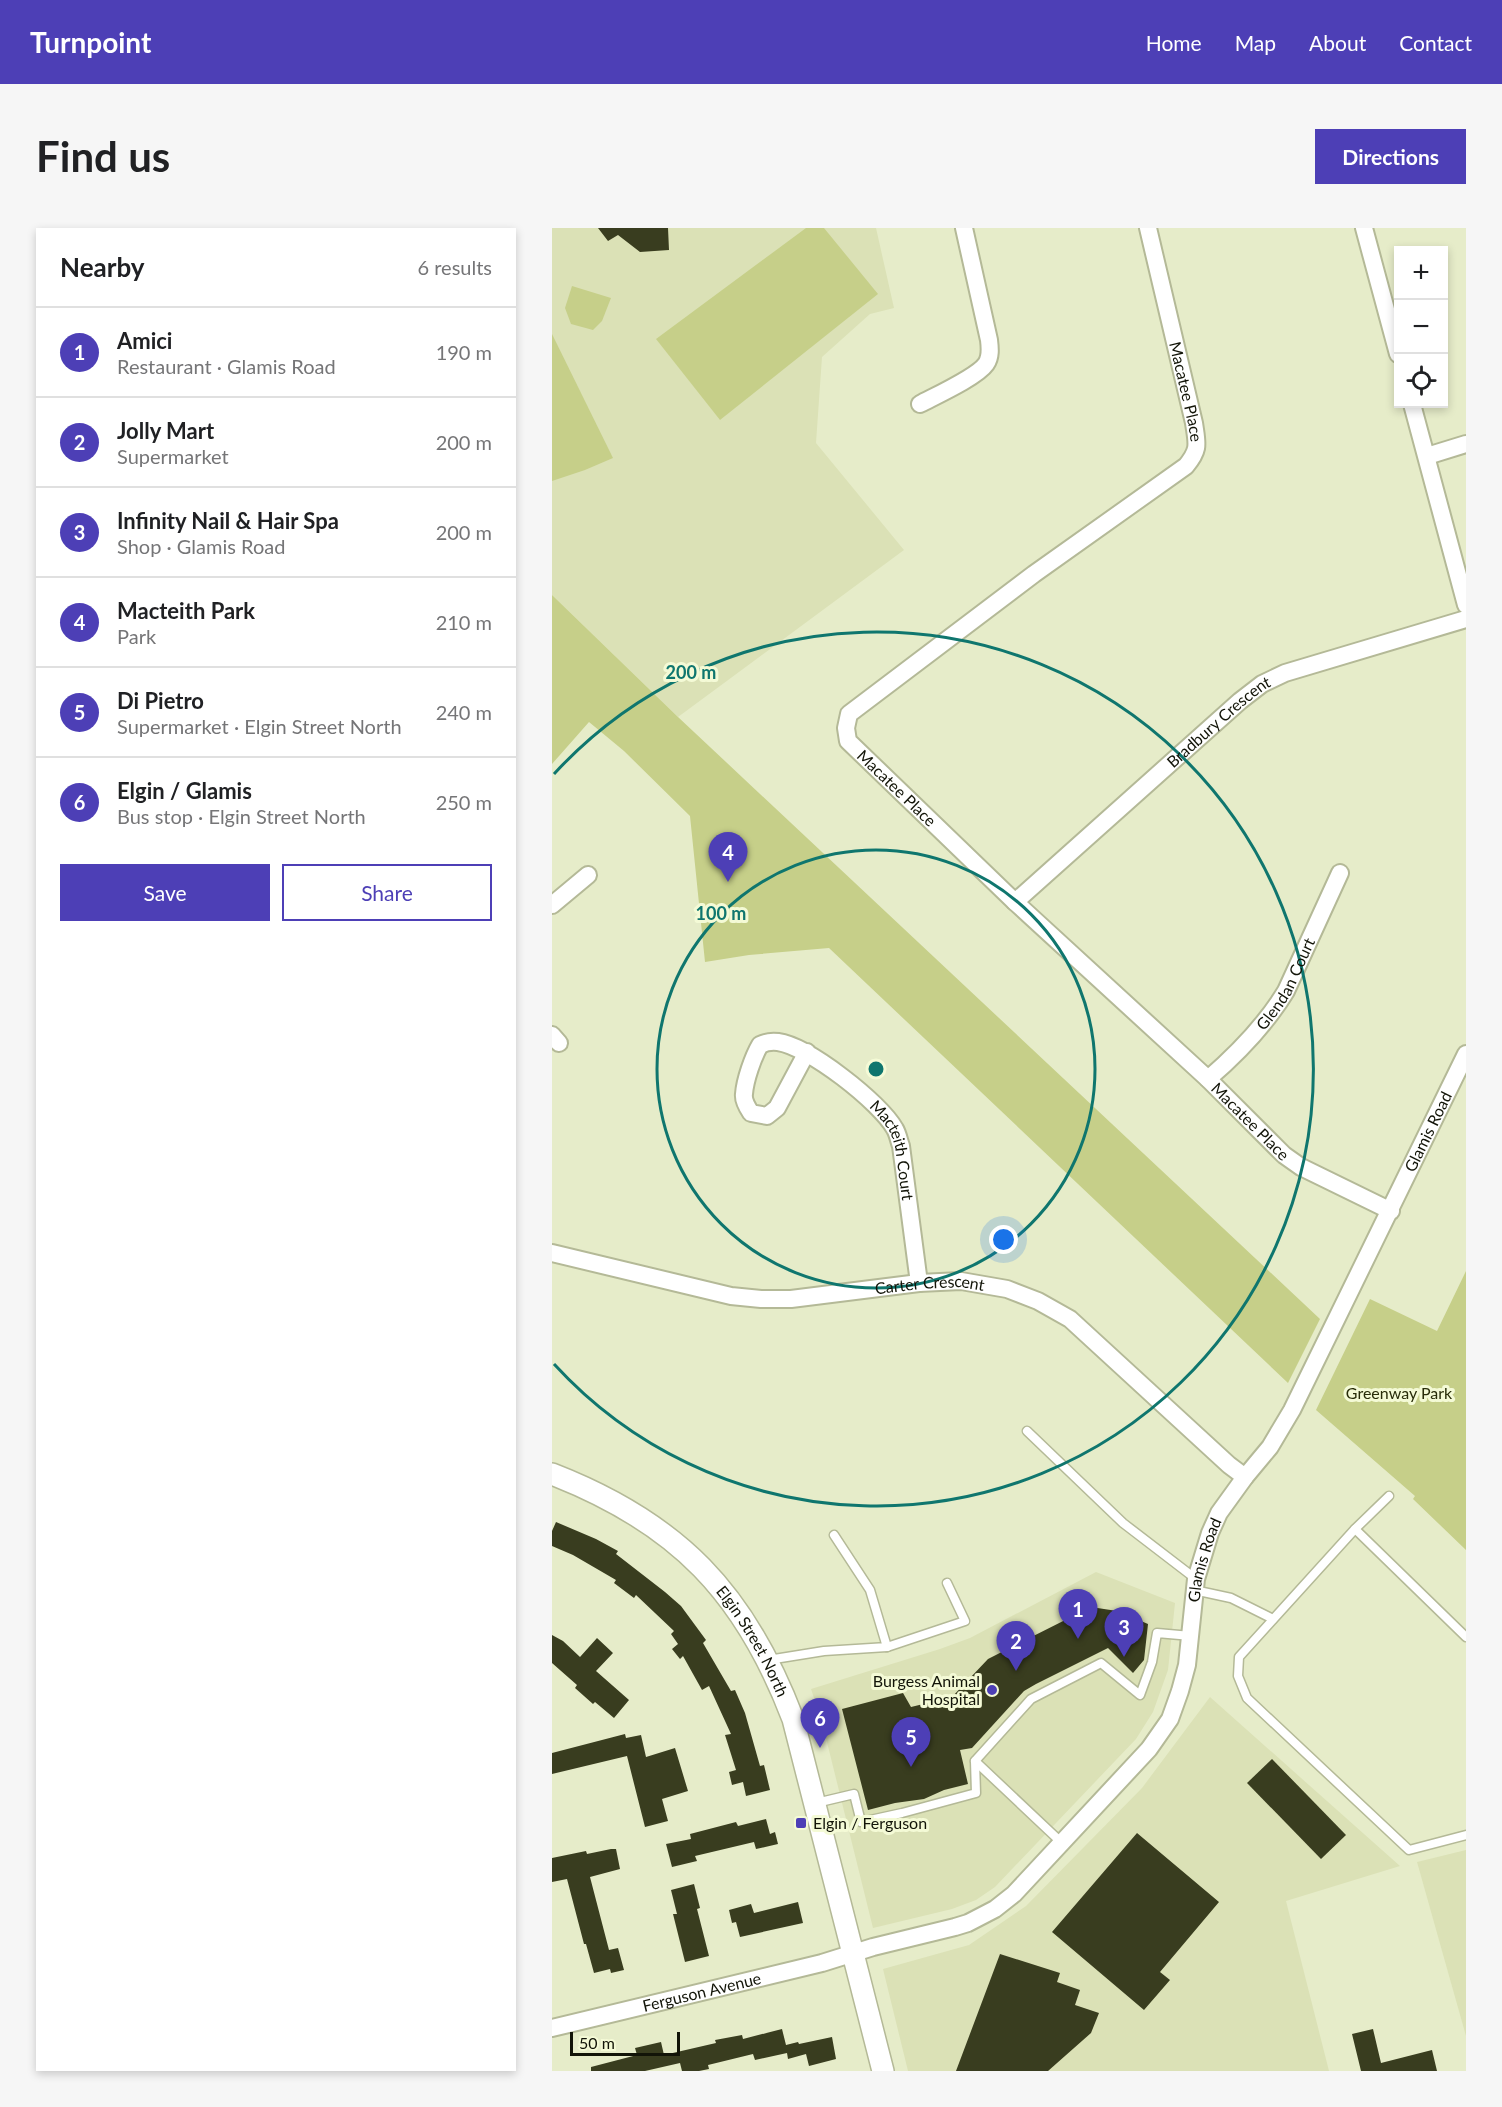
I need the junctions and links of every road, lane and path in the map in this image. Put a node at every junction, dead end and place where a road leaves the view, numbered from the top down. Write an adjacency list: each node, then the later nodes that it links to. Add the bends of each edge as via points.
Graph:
1 (964, 228): 5 (street, via 990,352 976,373)
2 (1148, 228): 13 (street, Macatee Place, via 1194,423 1196,454 1186,466 1034,574 849,714 846,728 848,741)
3 (1364, 228): 4 (street)
4 (1394, 339)
5 (920, 404)
6 (1413, 408): 8 (street)
7 (1466, 444): 8 (street)
8 (1427, 456): 9 (street)
9 (1466, 605)
10 (1466, 619): 13 (street, Bradbury Crescent, via 1323,660 1262,684)
11 (1340, 873): 17 (street, Glendan Court, via 1276,1008)
12 (588, 875): 14 (street)
13 (1015, 902): 17 (street, Macatee Place)
14 (552, 905)
15 (807, 1052): 15 (street, Macteith Court, via 777,1108 767,1116 750,1113 744,1095 760,1045 779,1042); 20 (street, Macteith Court, via 860,1093 895,1129 901,1146)
16 (1466, 1054): 18 (street, Glamis Road)
17 (1208, 1079): 18 (street, Macatee Place, via 1284,1155)
18 (1391, 1211): 23 (street, Glamis Road, via 1292,1410 1270,1447)
19 (552, 1253): 20 (street, Carter Crescent, via 731,1296 761,1299 791,1299)
20 (919, 1283): 23 (street, Carter Crescent, via 961,1281 1007,1289 1070,1319)
21 (1027, 1431): 28 (lane, via 1123,1523)
22 (552, 1474): 33 (street, Elgin Street North, via 632,1511 680,1545 722,1588)
23 (1245, 1477): 28 (street, Glamis Road, via 1214,1523)
24 (1389, 1496): 25 (lane)
25 (1355, 1529): 29 (lane); 31 (lane)
26 (834, 1535): 32 (lane, via 870,1590)
27 (947, 1584): 32 (lane, via 965,1621)
28 (1195, 1584): 29 (lane); 30 (street, Glamis Road)
29 (1273, 1619): 36 (lane, via 1239,1657 1238,1676 1247,1698 1408,1850)
30 (1191, 1636): 34 (lane, via 1157,1633 1140,1695 1101,1663 1031,1699); 37 (street, Glamis Road, via 1187,1665 1170,1719 1149,1749)
31 (1466, 1637)
32 (886, 1647): 33 (lane)
33 (768, 1660): 35 (street, Elgin Street North, via 793,1719)
34 (975, 1761): 35 (lane, via 976,1793 939,1804 861,1822 854,1794); 37 (lane)
35 (815, 1804): 38 (street, Elgin Street North)
36 (1466, 1835)
37 (1062, 1843): 38 (street, Glamis Road, via 995,1909 961,1925)
38 (853, 1954): 39 (street, Ferguson Avenue); 40 (street, Elgin Street North)
39 (552, 2028)
40 (883, 2071)

